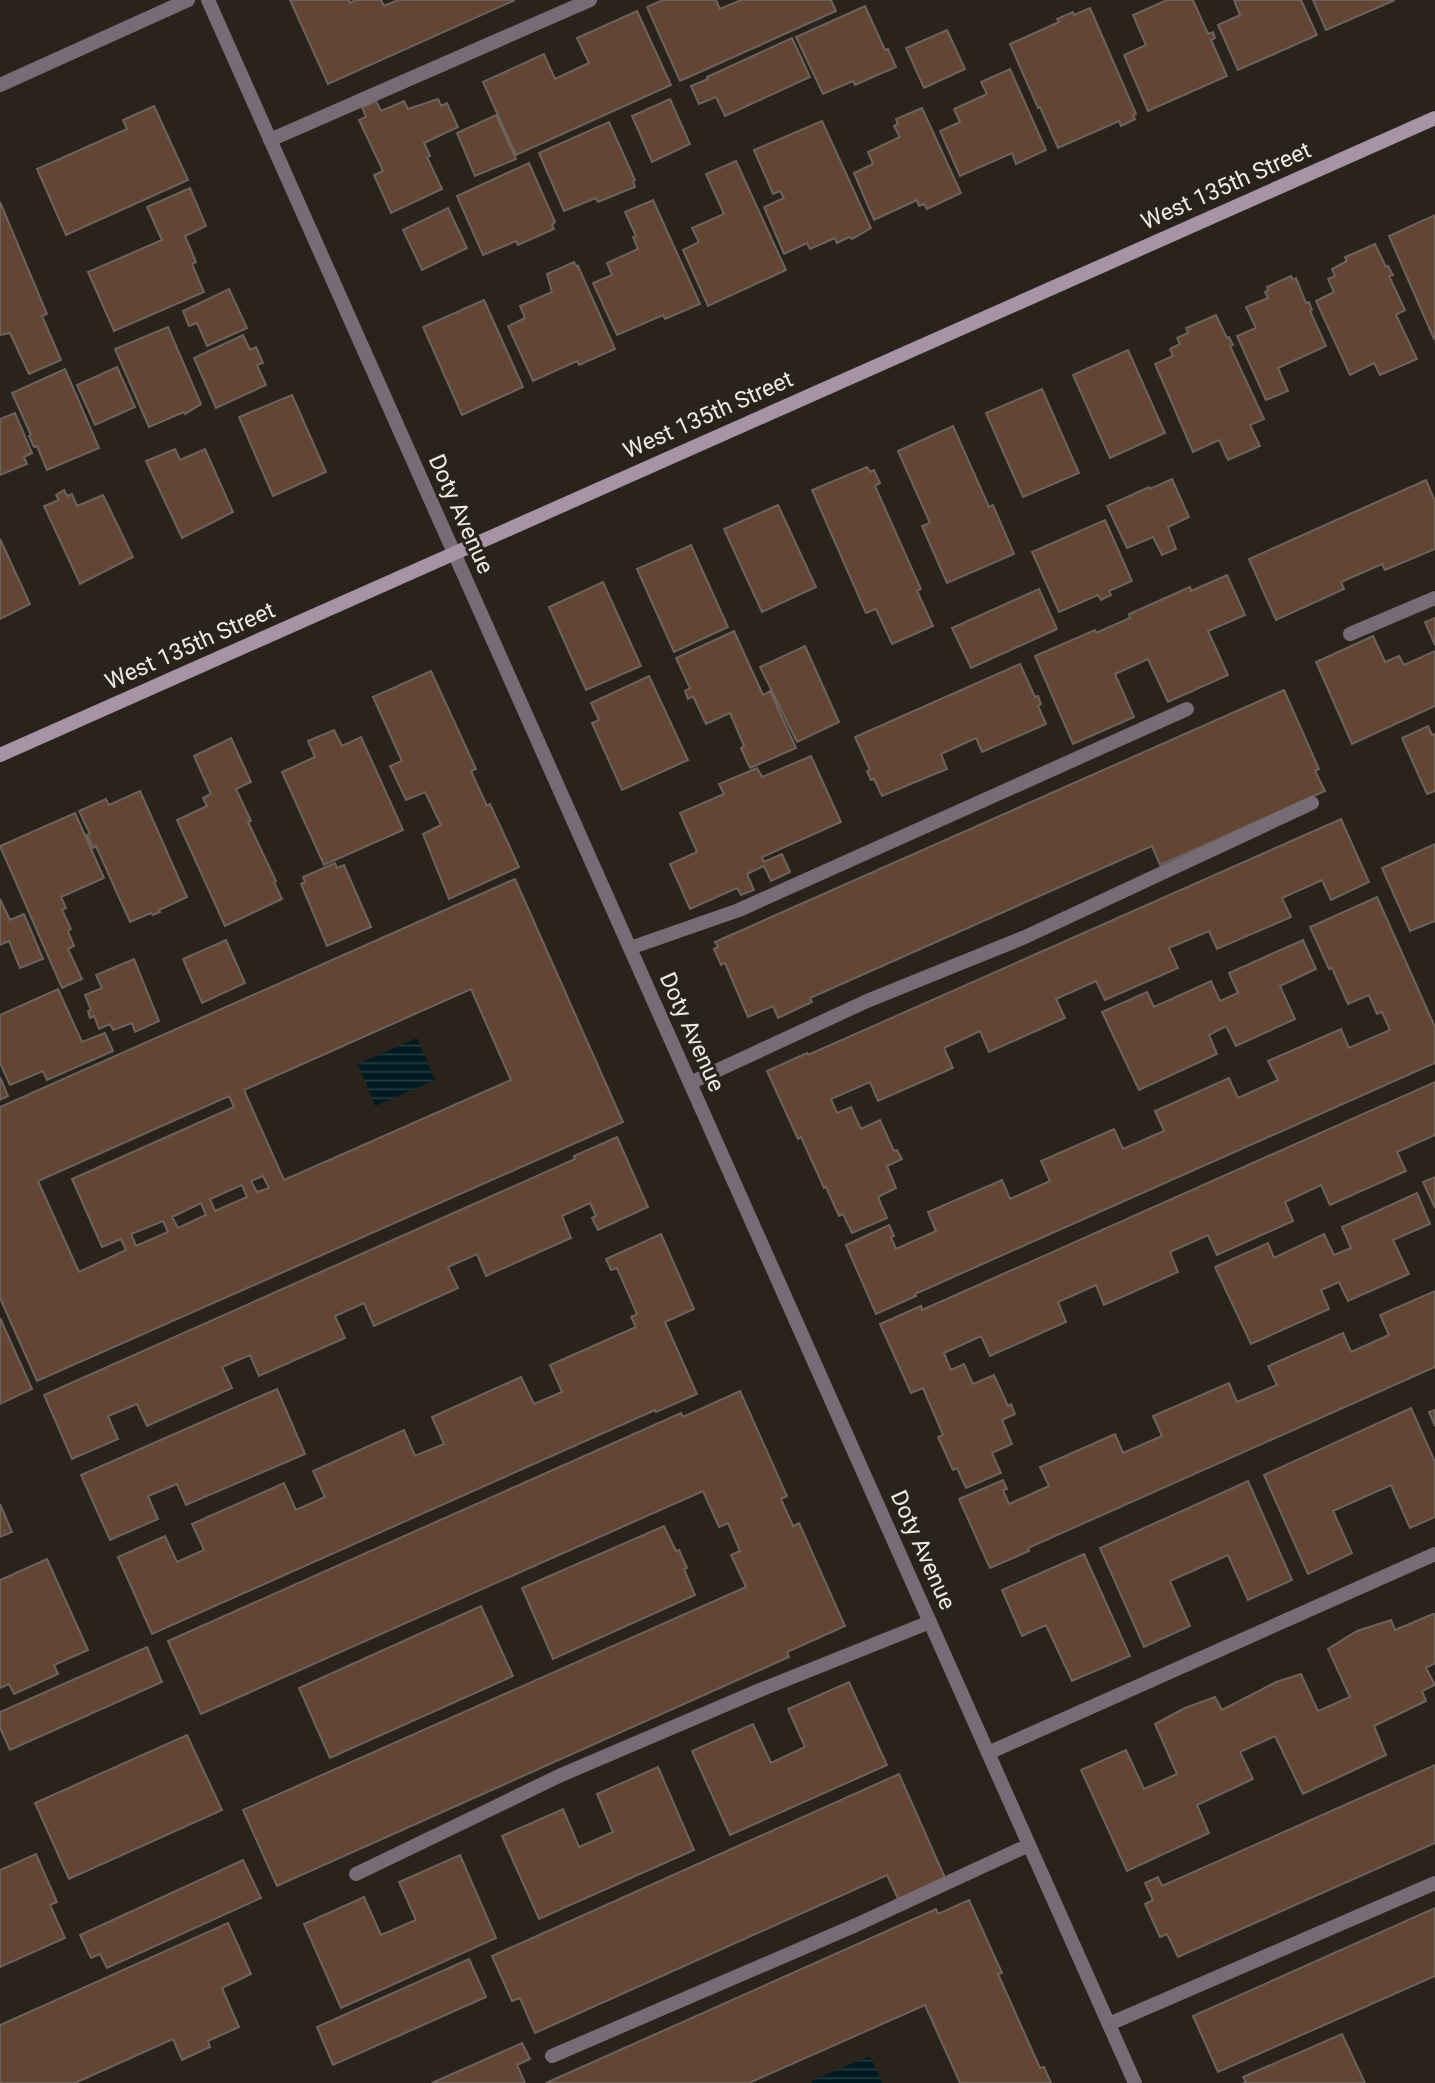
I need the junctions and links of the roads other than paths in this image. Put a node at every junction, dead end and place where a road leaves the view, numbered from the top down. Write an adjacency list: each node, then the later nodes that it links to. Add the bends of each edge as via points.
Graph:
1 (188, 0): 4 (street)
2 (208, 0): 6 (street, Doty Avenue)
3 (590, 0): 6 (street)
4 (0, 85)
5 (1435, 118): 7 (street, West 135th Street)
6 (270, 140): 7 (street, Doty Avenue)
7 (453, 553): 11 (street, West 135th Street); 13 (street, Doty Avenue)
8 (1435, 598): 9 (street)
9 (1350, 634)
10 (1187, 709): 13 (street, via 739,910)
11 (0, 755)
12 (1312, 803): 14 (street, via 1025,937 867,1002)
13 (630, 948): 14 (street, Doty Avenue)
14 (690, 1083): 16 (street, Doty Avenue)
15 (1435, 1554): 17 (street)
16 (930, 1622): 17 (street, Doty Avenue); 19 (street, via 559,1776)
17 (988, 1753): 18 (street, Doty Avenue)
18 (1029, 1844): 21 (street, Doty Avenue); 22 (street, via 856,1925)
19 (356, 1874)
20 (1435, 1883): 21 (street)
21 (1109, 2024): 23 (street, Doty Avenue)
22 (552, 2056)
23 (1135, 2083)

